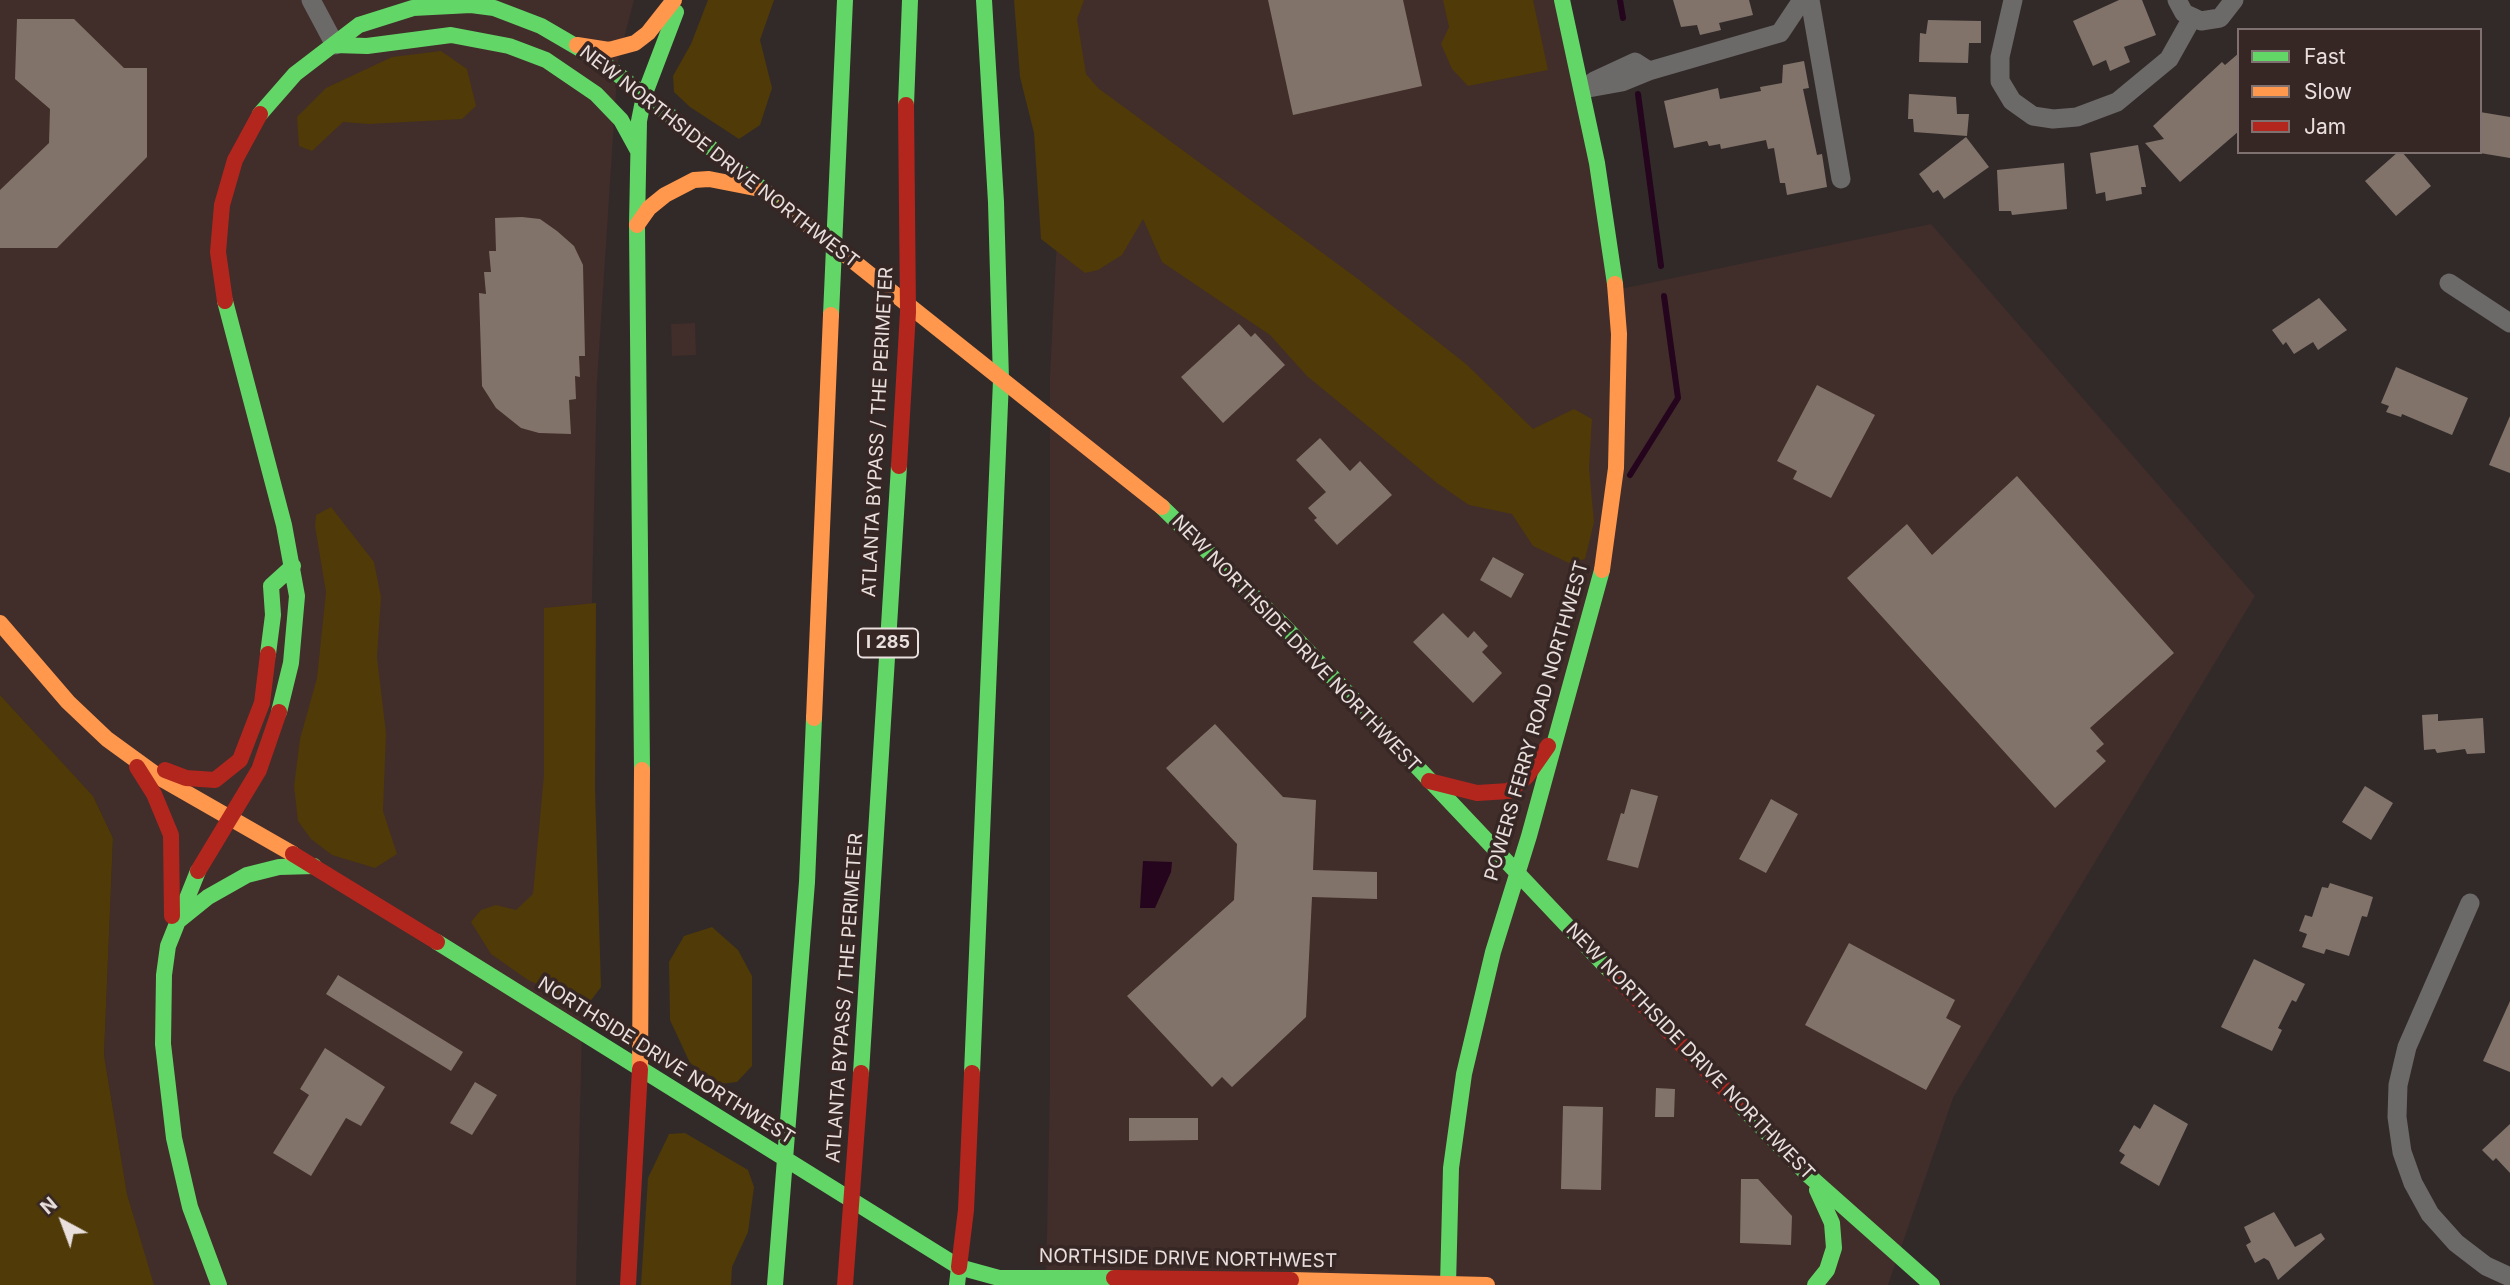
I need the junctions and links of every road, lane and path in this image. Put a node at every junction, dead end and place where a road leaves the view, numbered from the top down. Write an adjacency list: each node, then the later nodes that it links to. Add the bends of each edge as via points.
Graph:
1 (311, 0): 14 (street)
2 (674, 0): 15 (main road, via 635,43 609,50)
3 (681, 0): 17 (main road)
4 (845, 0): 42 (main road, via 807,882)
5 (910, 0): 43 (main road, ATLANTA BYPASS / THE PERIMETER / I 285, via 908,312)
6 (984, 0): 24 (main road)
7 (1562, 0): 16 (main road, POWERS FERRY ROAD NORTHWEST)
8 (1802, 0): 16 (street, via 1780,33 1649,71 1635,62 1604,74)
9 (1810, 0): 19 (street)
10 (2013, 0): 13 (street, via 2000,57 2000,81 2012,100 2033,116 2053,119 2077,117 2117,102 2169,59)
11 (2177, 0): 13 (street)
12 (2234, 0): 13 (street, via 2220,18)
13 (2192, 18)
14 (335, 45): 15 (main road, NEW NORTHSIDE DRIVE NORTHWEST, via 359,25 384,15 413,8 471,5 516,15); 18 (main road, NEW NORTHSIDE DRIVE NORTHWEST, via 367,46 451,35 509,46 546,60 596,94 621,120); 25 (main road, NEW NORTHSIDE DRIVE NORTHWEST, via 295,74 260,114 235,160 220,215 222,289)
15 (577, 45): 17 (main road, NEW NORTHSIDE DRIVE NORTHWEST)
16 (1583, 89): 27 (main road, POWERS FERRY ROAD NORTHWEST, via 1614,266 1620,401 1600,585)
17 (644, 96): 18 (main road); 20 (main road, NEW NORTHSIDE DRIVE NORTHWEST)
18 (639, 153): 21 (main road)
19 (1841, 179)
20 (763, 190): 21 (main road, via 733,182 694,180 665,195); 24 (main road, NEW NORTHSIDE DRIVE NORTHWEST)
21 (637, 225): 35 (main road)
22 (2449, 283): 23 (street)
23 (2510, 323)
24 (1001, 380): 29 (main road, NEW NORTHSIDE DRIVE NORTHWEST, via 1181,525 1276,617); 37 (main road, via 966,1210)
25 (293, 566): 28 (main road, via 271,586 273,615 262,703 240,760 215,780 186,778); 30 (main road, NEW NORTHSIDE DRIVE NORTHWEST, via 297,596 285,696 259,770)
26 (0, 623): 28 (main road, NORTHSIDE DRIVE NORTHWEST, via 68,702)
27 (1558, 732): 29 (main road, via 1527,776 1510,790 1477,793); 32 (main road, POWERS FERRY ROAD NORTHWEST)
28 (131, 757): 30 (main road, NORTHSIDE DRIVE NORTHWEST); 34 (main road, via 154,793 171,835)
29 (1429, 781): 32 (main road, NEW NORTHSIDE DRIVE NORTHWEST)
30 (231, 817): 31 (main road, NORTHSIDE DRIVE NORTHWEST); 34 (main road, NEW NORTHSIDE DRIVE NORTHWEST, via 194,878)
31 (314, 866): 34 (main road, via 279,867 247,875 208,898); 35 (main road, NORTHSIDE DRIVE NORTHWEST)
32 (1517, 875): 36 (main road, NEW NORTHSIDE DRIVE NORTHWEST); 46 (main road, POWERS FERRY ROAD NORTHWEST, via 1479,1005 1463,1083 1451,1168)
33 (2470, 903): 38 (street, via 2407,1047 2398,1085 2397,1117 2402,1152 2430,1214 2456,1243)
34 (172, 929): 40 (main road, via 163,1009 166,1080 190,1207)
35 (640, 1069): 37 (main road, NORTHSIDE DRIVE NORTHWEST); 41 (main road)
36 (1807, 1174): 48 (main road, via 1826,1206 1834,1236 1832,1260); 49 (main road, NEW NORTHSIDE DRIVE NORTHWEST)
37 (959, 1266): 39 (main road, NORTHSIDE DRIVE NORTHWEST, via 999,1278); 44 (main road)
38 (2510, 1277)
39 (1033, 1278): 45 (main road); 46 (main road, NORTHSIDE DRIVE NORTHWEST)
40 (219, 1285)
41 (628, 1285)
42 (775, 1285)
43 (845, 1285)
44 (957, 1285)
45 (1012, 1285)
46 (1448, 1285): 47 (main road, NORTHSIDE DRIVE NORTHWEST)
47 (1487, 1285)
48 (1815, 1285)
49 (1932, 1285)

